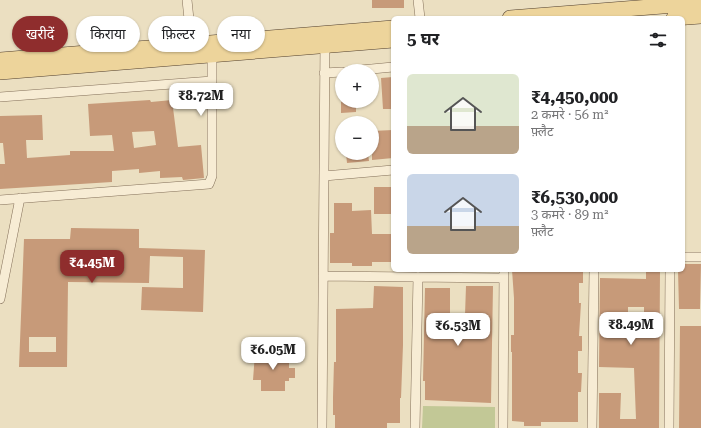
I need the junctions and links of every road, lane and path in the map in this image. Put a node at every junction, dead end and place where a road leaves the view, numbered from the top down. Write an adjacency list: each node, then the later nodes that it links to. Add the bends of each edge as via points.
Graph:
1 (187, 0): 5 (street)
2 (418, 0): 6 (street)
3 (701, 3): 4 (main road)
4 (649, 8): 7 (main road)
5 (189, 16)
6 (420, 16)
7 (538, 16)
8 (701, 16): 9 (main road)
9 (685, 17)
10 (391, 28): 11 (main road)
11 (325, 40): 12 (main road); 13 (main road); 17 (main road); 23 (street)
12 (391, 40)
13 (209, 49)
14 (154, 52): 18 (main road)
15 (175, 52): 21 (main road)
16 (200, 52): 17 (main road)
17 (212, 55): 24 (street)
18 (0, 60)
19 (391, 67): 20 (street)
20 (379, 68)
21 (0, 72)
22 (335, 72): 23 (street)
23 (324, 73): 27 (street)
24 (212, 81): 25 (street); 28 (street, via 212,176 209,184)
25 (0, 97)
26 (391, 170): 27 (street)
27 (324, 176): 35 (street)
28 (20, 198): 29 (street); 37 (street)
29 (0, 200)
30 (685, 257): 31 (street)
31 (701, 257)
32 (594, 272): 41 (street)
33 (670, 272): 42 (street)
34 (504, 274): 36 (street); 40 (street)
35 (323, 276): 36 (street); 38 (street)
36 (418, 277): 39 (street)
37 (0, 299)
38 (322, 428)
39 (416, 428)
40 (503, 428)
41 (592, 428)
42 (669, 428)

